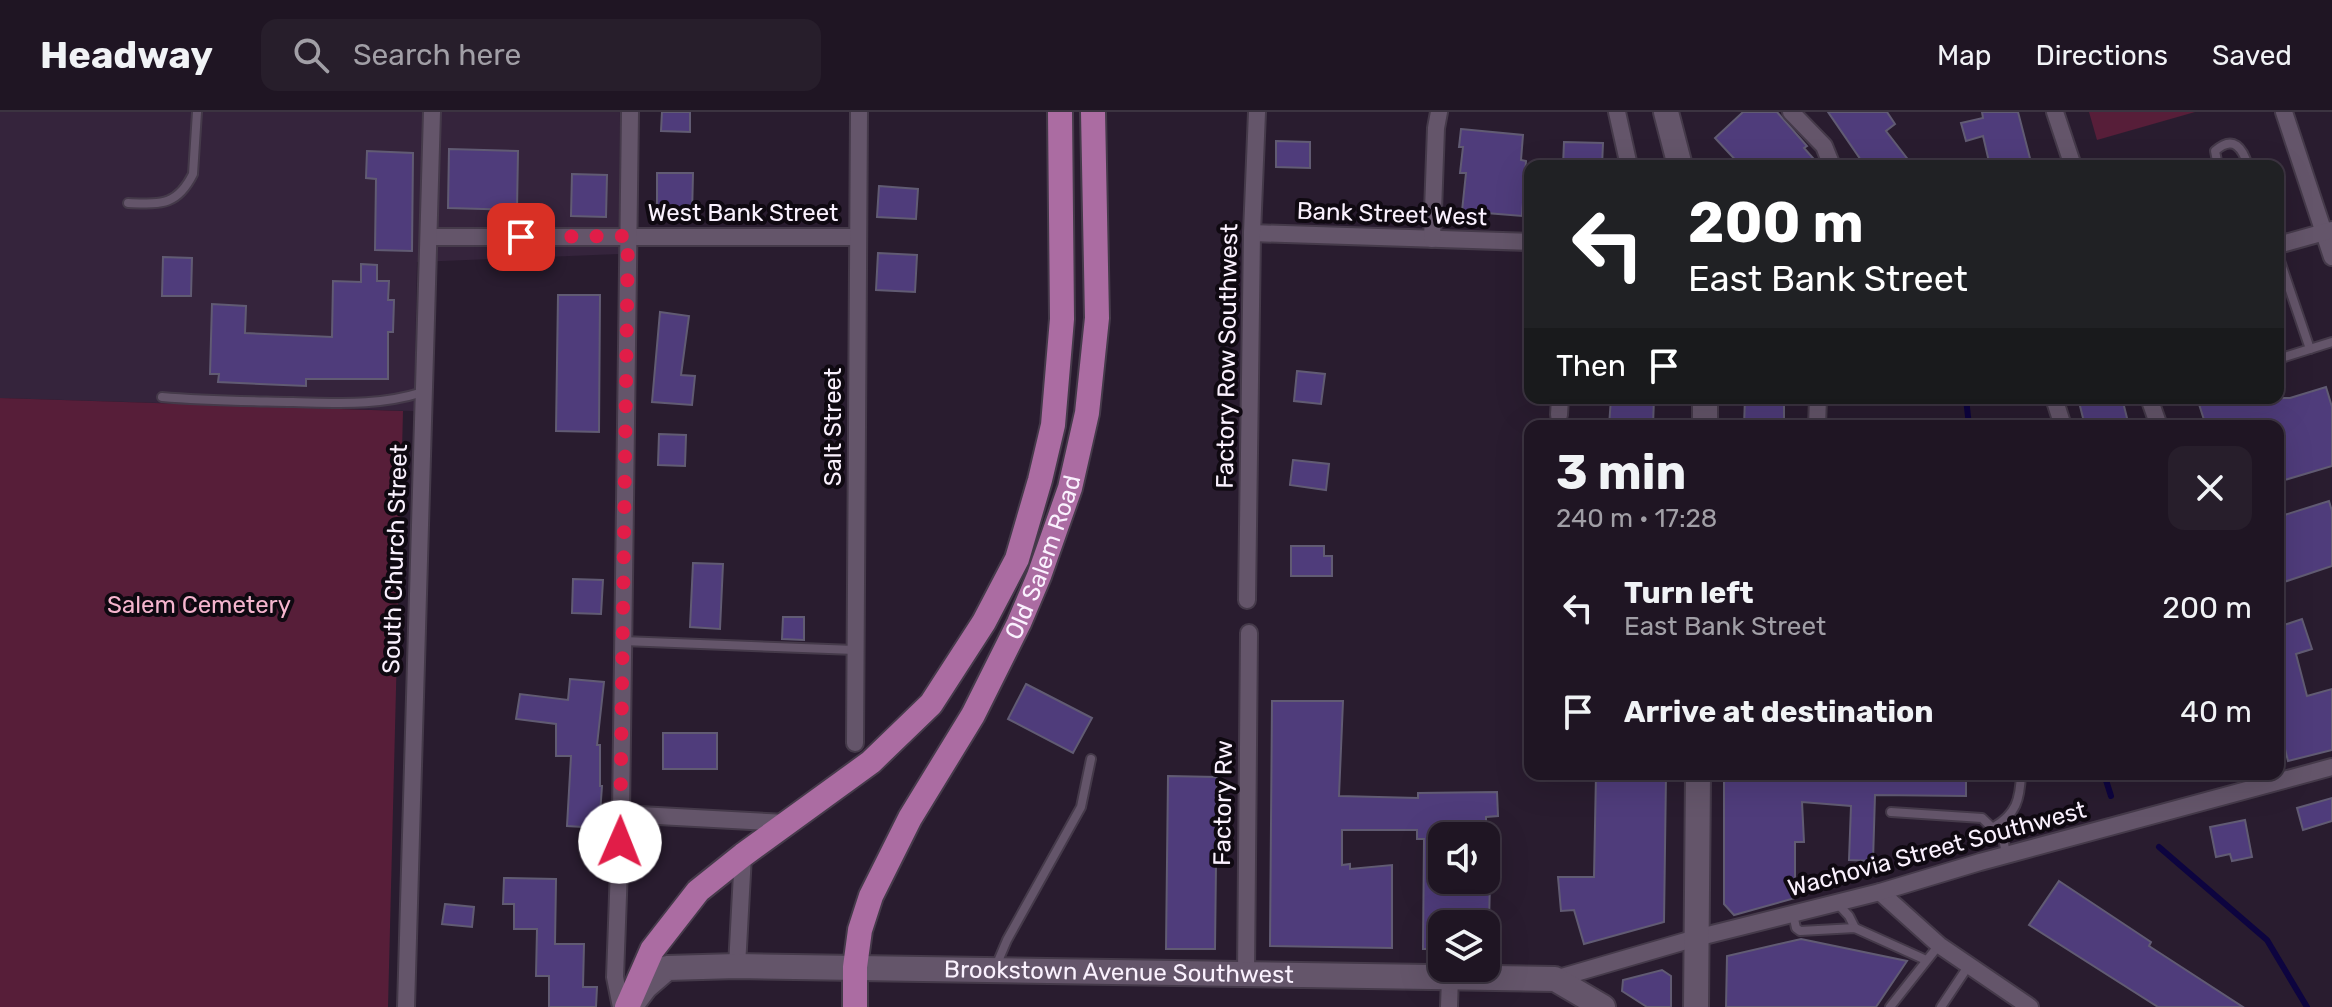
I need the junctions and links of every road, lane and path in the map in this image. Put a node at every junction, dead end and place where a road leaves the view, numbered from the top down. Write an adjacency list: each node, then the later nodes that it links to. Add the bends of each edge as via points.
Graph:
1 (197, 112): 20 (lane, via 189,182 161,204)
2 (432, 112): 24 (street, South Church Street)
3 (630, 112): 23 (street)
4 (859, 112): 25 (street, Salt Street)
5 (1060, 112): 49 (main road, Old Salem Road, via 1062,319 1053,425 1017,559 931,704 871,762)
6 (1093, 112): 62 (main road, Old Salem Road, via 1097,318 1087,413 1070,488 1019,623 871,896)
7 (1257, 112): 22 (street, Factory Row Southwest)
8 (1439, 112): 26 (street)
9 (1617, 112): 14 (street)
10 (1666, 112): 15 (street)
11 (1791, 112): 16 (street, via 1824,146)
12 (2055, 112): 17 (street)
13 (2284, 112): 21 (street)
14 (1628, 160)
15 (1678, 160)
16 (1830, 160)
17 (2071, 160)
18 (2217, 160): 19 (lane, via 2215,151 2228,144 2243,149)
19 (2246, 160)
20 (128, 203)
21 (2328, 232): 28 (street); 29 (street)
22 (1252, 233): 26 (street, Bank Street West); 36 (street, Factory Row Southwest)
23 (628, 236): 24 (street, West Bank Street); 25 (street, West Bank Street); 38 (street)
24 (429, 237): 34 (street, South Church Street)
25 (857, 237): 39 (street, Salt Street)
26 (1432, 239): 27 (street, Bank Street West)
27 (1524, 242)
28 (2284, 243)
29 (2332, 257)
30 (2284, 273): 32 (lane)
31 (2332, 342): 32 (lane)
32 (2310, 349): 33 (lane)
33 (2284, 357)
34 (424, 392): 35 (lane, via 369,404); 69 (street, South Church Street)
35 (162, 397)
36 (1247, 600)
37 (1249, 633): 64 (street, Factory Rw)
38 (623, 641): 39 (lane); 48 (street)
39 (856, 650): 40 (street, Salt Street)
40 (855, 743)
41 (1091, 759): 63 (lane, via 1081,807)
42 (2332, 767): 43 (street, Wachovia Street Southwest)
43 (2284, 776)
44 (1698, 780): 57 (street)
45 (2021, 780): 50 (lane, via 2020,795 2008,818)
46 (2267, 780): 52 (street, Wachovia Street Southwest)
47 (1891, 812): 50 (lane, via 1982,818)
48 (621, 814): 49 (street); 70 (street, via 615,977)
49 (787, 823): 51 (main road, Old Salem Road)
50 (1994, 827): 52 (lane)
51 (743, 855): 61 (street); 70 (main road, Old Salem Road, via 698,891 652,950)
52 (2006, 855): 53 (street, Wachovia Street Southwest)
53 (1880, 892): 54 (street, Wachovia Street Southwest); 58 (street)
54 (1837, 903): 55 (street, Wachovia Street Southwest); 56 (lane)
55 (1793, 914): 56 (lane, via 1800,931); 57 (street, Wachovia Street Southwest)
56 (1855, 928): 59 (lane)
57 (1696, 938): 67 (street, Wachovia Street Southwest); 74 (street)
58 (1939, 945): 59 (lane); 60 (street)
59 (1926, 960): 75 (lane)
60 (1969, 965): 76 (lane); 77 (street)
61 (737, 966): 62 (street, Brookstown Avenue Southwest); 70 (street, Brookstown Avenue Southwest, via 667,968)
62 (855, 967): 63 (street, Brookstown Avenue Southwest); 71 (main road, Old Salem Road)
63 (994, 970): 64 (street, Brookstown Avenue Southwest)
64 (1246, 974): 65 (street, Brookstown Avenue Southwest)
65 (1428, 977)
66 (1500, 978): 67 (street, Brookstown Avenue Southwest)
67 (1555, 979): 73 (street, Brookstown Avenue Southwest)
68 (1450, 982): 72 (street)
69 (406, 1007)
70 (626, 1007)
71 (855, 1007)
72 (1449, 1007)
73 (1603, 1007)
74 (1696, 1007)
75 (1890, 1007)
76 (1941, 1007)
77 (2030, 1007)

